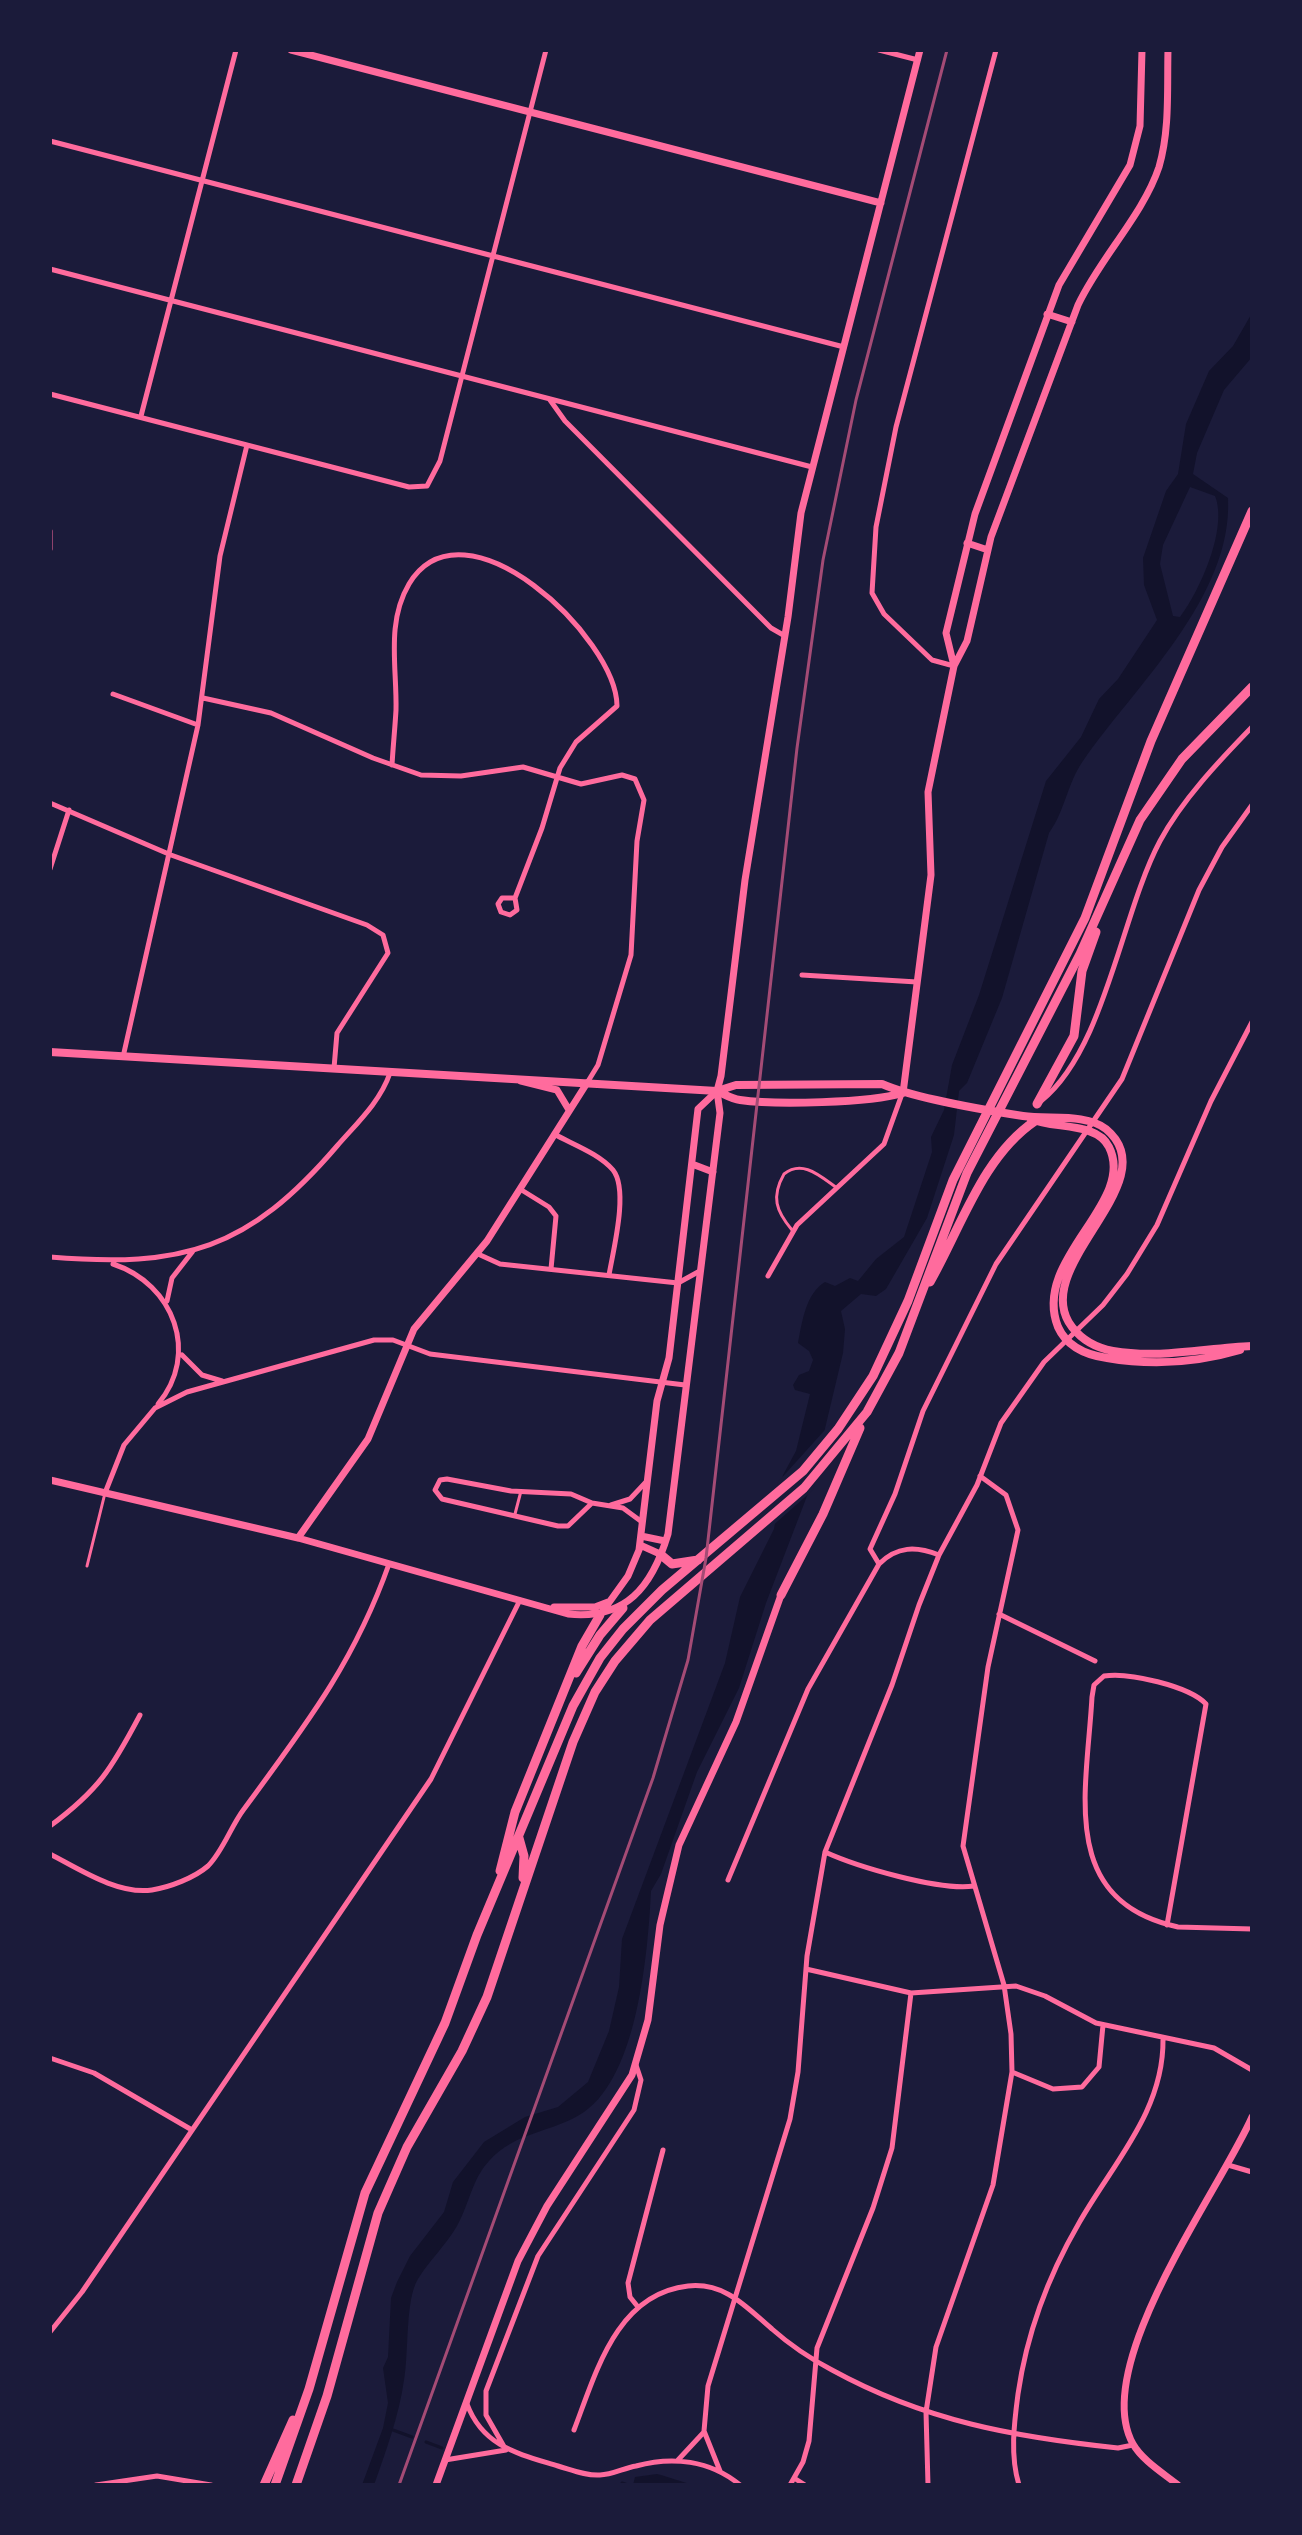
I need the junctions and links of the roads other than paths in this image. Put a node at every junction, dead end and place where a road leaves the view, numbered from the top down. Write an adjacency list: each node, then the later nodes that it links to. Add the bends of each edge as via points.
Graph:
1 (236, 50): 12 (street)
2 (291, 50): 10 (street)
3 (546, 50): 10 (street)
4 (879, 50): 9 (street)
5 (920, 50): 9 (street)
6 (996, 50): 32 (street, via 896,427 873,565 875,604 932,660)
7 (1142, 50): 17 (street, via 1140,126 1130,165 1070,262)
8 (1168, 50): 18 (street, via 1159,166 1091,277)
9 (918, 60): 13 (street)
10 (530, 112): 13 (street); 14 (street)
11 (50, 141): 12 (street)
12 (203, 180): 14 (street); 16 (street)
13 (881, 203): 19 (street)
14 (492, 256): 19 (street); 20 (street)
15 (50, 269): 16 (street)
16 (171, 300): 20 (street); 23 (street)
17 (1047, 314): 18 (street); 28 (street)
18 (1072, 322): 30 (street)
19 (844, 347): 25 (street)
20 (462, 376): 22 (street); 24 (street, via 440,461 424,487)
21 (50, 394): 23 (street)
22 (550, 400): 25 (street); 31 (street, via 673,530)
23 (141, 416): 24 (street)
24 (247, 445): 35 (street, via 220,556)
25 (812, 467): 31 (street)
26 (1252, 511): 106 (highway, via 1151,741 1085,918 957,1172 897,1326 849,1414 803,1471)
27 (50, 531): 29 (street)
28 (967, 543): 30 (street); 32 (street, via 946,633)
29 (50, 549)
30 (988, 550): 32 (street, via 967,641)
31 (785, 636): 56 (street)
32 (954, 666): 48 (street, via 928,792 932,866)
33 (1252, 687): 45 (highway, via 1160,788)
34 (113, 694): 36 (street)
35 (203, 698): 36 (street); 38 (street, via 271,713)
36 (198, 725): 43 (street)
37 (1252, 727): 58 (street, via 1160,842 1080,1051 1059,1085)
38 (392, 765): 39 (street, via 432,776 523,767); 39 (street, via 393,648 401,604 420,571 434,560 459,554 513,571 544,593 575,626 614,684 617,706 576,742)
39 (558, 777): 46 (street); 55 (street, via 581,784 626,775 639,784 644,800 631,955 598,1065)
40 (50, 803): 42 (street)
41 (1252, 805): 61 (street, via 1206,875 1129,1064)
42 (69, 810): 43 (street); 44 (street)
43 (171, 855): 51 (street); 52 (street, via 383,935 388,953 337,1033)
44 (50, 869)
45 (1110, 887): 58 (highway, via 1082,971 1074,1036); 80 (highway, via 967,1173)
46 (515, 898)
47 (802, 975): 48 (street)
48 (918, 982): 57 (street)
49 (1252, 1022): 81 (street, via 1149,1238 1116,1291)
50 (50, 1052): 51 (main road)
51 (123, 1057): 52 (main road)
52 (334, 1069): 53 (main road)
53 (391, 1072): 54 (main road); 68 (street, via 380,1096 305,1184 251,1225)
54 (520, 1080): 55 (main road); 59 (street, via 557,1090)
55 (587, 1083): 56 (main road); 59 (street)
56 (717, 1091): 57 (main road, via 743,1100 775,1101 882,1099); 57 (main road, via 743,1085 882,1084); 63 (street, via 698,1109); 64 (street, via 720,1113)
57 (903, 1093): 60 (main road); 65 (street, via 884,1144)
58 (1037, 1104): 60 (street)
59 (569, 1110): 62 (street)
60 (1031, 1119): 61 (main road); 80 (highway, via 966,1208)
61 (1090, 1127): 81 (main road, via 1112,1136 1121,1168 1111,1200 1065,1278 1064,1308); 82 (main road, via 1108,1144 1113,1169 1104,1198 1055,1283 1054,1312); 108 (street, via 1006,1247 934,1387 870,1549)
62 (554, 1134): 66 (street); 74 (street, via 607,1165 618,1180)
63 (692, 1164): 64 (street); 76 (street)
64 (713, 1172): 73 (street)
65 (837, 1188): 67 (street); 67 (lane, via 806,1168 784,1174 776,1209)
66 (520, 1189): 69 (street); 72 (street, via 556,1216)
67 (792, 1231): 75 (street)
68 (195, 1249): 71 (street, via 167,1258); 79 (street, via 172,1278)
69 (478, 1254): 72 (street, via 500,1264); 83 (street)
70 (50, 1257): 71 (street)
71 (106, 1262): 79 (street, via 132,1270)
72 (551, 1269): 74 (street)
73 (698, 1272): 76 (street); 78 (street)
74 (609, 1275): 76 (street)
75 (768, 1276)
76 (678, 1283): 77 (street)
77 (677, 1295): 78 (street); 87 (street)
78 (695, 1296): 88 (street)
79 (167, 1302): 85 (street)
80 (918, 1302): 90 (highway, via 899,1353)
81 (1075, 1331): 82 (street); 84 (main road, via 1103,1349 1138,1354)
82 (1065, 1339): 84 (main road, via 1100,1357 1150,1363 1198,1360); 91 (street, via 1001,1423)
83 (406, 1344): 86 (street, via 374,1340); 87 (street, via 430,1354); 101 (street, via 368,1439)
84 (1252, 1347)
85 (181, 1353): 86 (street, via 202,1375); 89 (street, via 173,1383)
86 (223, 1381): 89 (street)
87 (663, 1382): 88 (street); 92 (street)
88 (685, 1385): 102 (street)
89 (155, 1408): 95 (street, via 124,1445)
90 (867, 1412): 110 (highway); 128 (highway, via 804,1488 638,1633 595,1692)
91 (980, 1476): 105 (street); 115 (street, via 1003,1492 1017,1521)
92 (648, 1479): 97 (street, via 630,1499); 99 (street)
93 (50, 1480): 95 (street)
94 (521, 1491): 96 (street, via 571,1494); 98 (lane); 98 (street, via 447,1479 436,1485 442,1499)
95 (105, 1493): 101 (street); 109 (lane)
96 (592, 1503): 97 (street); 98 (street, via 568,1526)
97 (610, 1505): 99 (street)
98 (515, 1514)
99 (643, 1523): 100 (street)
100 (641, 1536): 102 (street); 103 (street)
101 (298, 1538): 107 (street)
102 (665, 1541): 104 (street)
103 (640, 1545): 104 (street); 112 (street, via 632,1569)
104 (660, 1554): 106 (highway, via 672,1564); 114 (street, via 644,1585)
105 (939, 1555): 108 (street, via 906,1548); 123 (street)
106 (693, 1562): 122 (highway, via 629,1622 590,1674)
107 (389, 1564): 111 (street); 124 (street, via 355,1649 311,1721 204,1869 160,1888 131,1889)
108 (879, 1564): 125 (street, via 808,1689)
109 (87, 1566)
110 (781, 1595): 137 (street, via 736,1722 679,1845)
111 (521, 1599): 113 (street); 141 (street, via 431,1779)
112 (610, 1601): 113 (street, via 595,1607); 116 (street)
113 (547, 1607): 116 (street)
114 (623, 1608): 116 (street); 118 (highway)
115 (999, 1614): 117 (street); 127 (street, via 965,1821 963,1846)
116 (600, 1615): 118 (highway)
117 (1095, 1661)
118 (568, 1686): 120 (highway)
119 (140, 1715): 121 (street, via 110,1772 86,1799)
120 (523, 1797): 122 (highway); 126 (highway, via 510,1826)
121 (50, 1826)
122 (520, 1839): 126 (highway); 128 (highway, via 525,1861)
123 (825, 1852): 127 (street, via 862,1866); 131 (street)
124 (50, 1854)
125 (728, 1880)
126 (497, 1886): 149 (highway, via 445,2023 365,2193)
127 (974, 1886): 132 (street)
128 (522, 1894): 166 (highway, via 478,2018 385,2196)
129 (1167, 1925): 129 (street, via 1124,1908 1094,1868 1086,1821 1092,1697 1094,1685 1104,1676 1140,1678 1191,1692 1206,1704); 130 (street)
130 (1252, 1929)
131 (806, 1969): 133 (street); 145 (street, via 790,2119)
132 (1004, 1985): 133 (street); 134 (street, via 1037,1993); 139 (street)
133 (911, 1993): 148 (street, via 892,2148)
134 (1103, 2025): 135 (street); 139 (street, via 1099,2067 1082,2087 1053,2089)
135 (1163, 2039): 138 (street, via 1220,2050); 154 (street, via 1163,2070 1154,2098 1079,2222 1039,2303 1025,2351)
136 (50, 2058): 141 (street, via 94,2073)
137 (636, 2065): 150 (street, via 524,2249); 156 (street, via 641,2077 636,2105 538,2256 486,2391 486,2415)
138 (1252, 2070)
139 (1012, 2072): 151 (street, via 998,2164 940,2330)
140 (1252, 2117): 143 (street)
141 (192, 2130): 147 (street)
142 (663, 2150): 146 (street, via 628,2283)
143 (1228, 2165): 144 (street); 155 (street, via 1161,2285 1135,2348 1126,2398)
144 (1252, 2172)
145 (733, 2295): 146 (street, via 685,2287); 148 (street); 153 (street, via 711,2368)
146 (638, 2307): 152 (street, via 608,2345)
147 (50, 2332)
148 (816, 2361): 151 (street); 160 (street, via 809,2441)
149 (309, 2389): 164 (highway); 165 (highway)
150 (466, 2402): 156 (street, via 483,2434); 157 (street)
151 (926, 2412): 154 (street); 171 (street)
152 (574, 2430)
153 (704, 2431): 158 (street); 159 (street)
154 (1014, 2436): 155 (street, via 1118,2448); 172 (street)
155 (1133, 2445): 173 (street)
156 (506, 2450): 157 (street); 158 (street, via 596,2475)
157 (445, 2460): 167 (street)
158 (678, 2460): 159 (street)
159 (720, 2471): 168 (street)
160 (794, 2478): 169 (street); 170 (street)
161 (104, 2484): 162 (street); 163 (street, via 157,2476)
162 (96, 2485)
163 (211, 2485)
164 (264, 2485)
165 (275, 2485)
166 (296, 2485)
167 (436, 2485)
168 (740, 2485)
169 (790, 2485)
170 (805, 2485)
171 (928, 2485)
172 (1019, 2485)
173 (1178, 2485)

